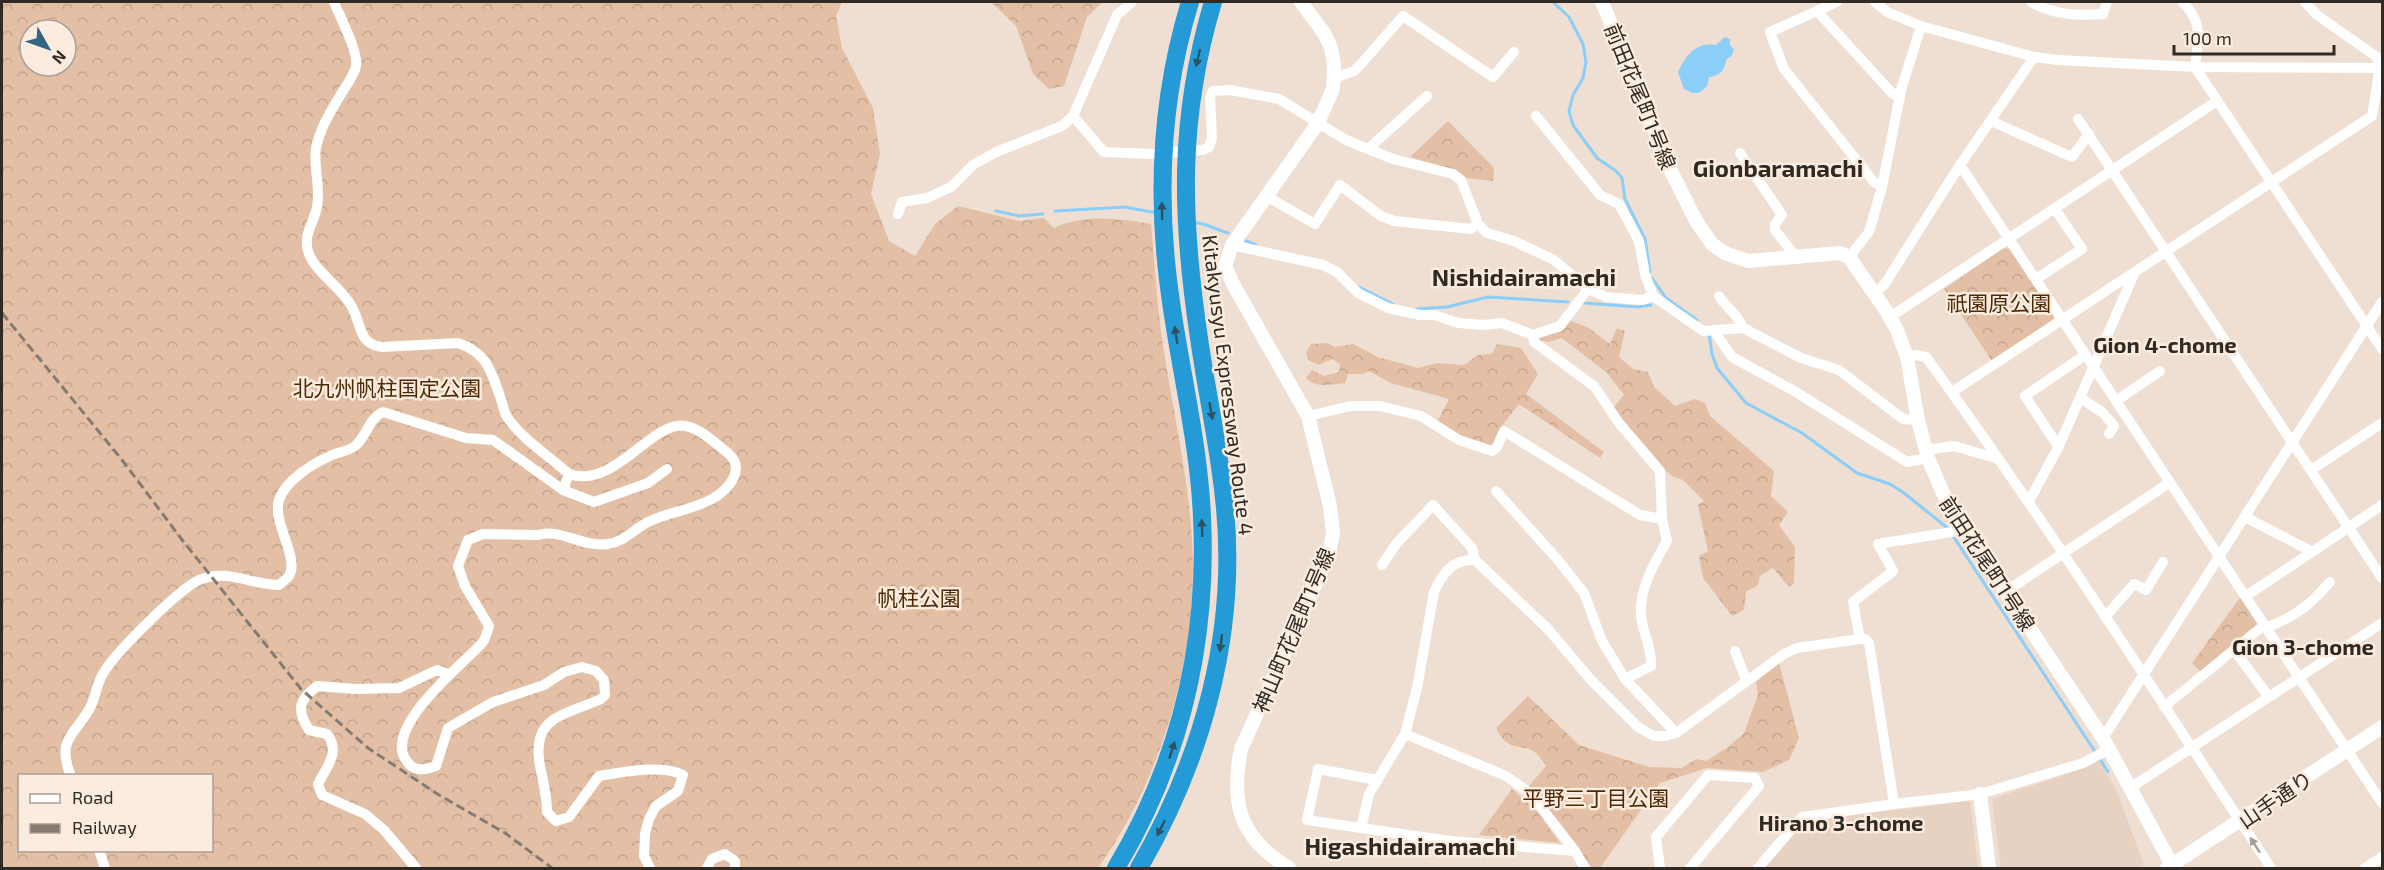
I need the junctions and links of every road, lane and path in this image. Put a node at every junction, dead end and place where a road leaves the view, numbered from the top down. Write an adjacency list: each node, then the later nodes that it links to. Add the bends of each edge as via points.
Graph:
1 (334, 2): 75 (street, via 356,66 315,151 319,190 307,236 312,262 345,293 365,339 372,346 458,343 479,354 488,364 507,416)
2 (1132, 2): 23 (street, via 1117,15)
3 (1190, 2): 125 (highway, Kitakyusyu Expressway Route 4, one-way to 3, via 1155,793 1180,726 1195,662 1203,586 1198,471 1171,301 1162,213 1163,140 1174,66)
4 (1213, 2): 131 (highway, Kitakyusyu Expressway Route 4, one-way to 131, via 1196,68 1185,174 1187,249 1224,498 1226,585 1218,665 1200,735 1175,801)
5 (1301, 2): 19 (street, 神山町花尾町1号線, via 1331,48)
6 (1602, 2): 43 (street, 前田花尾町1号線, via 1672,173 1703,233 1725,253 1742,260)
7 (1836, 2): 13 (street)
8 (1875, 2): 14 (street, via 1894,16)
9 (2031, 2): 10 (street, via 2047,11 2080,16 2103,14)
10 (2107, 2)
11 (2183, 2): 17 (street, via 2194,14 2198,31)
12 (2305, 2): 18 (street, via 2316,15 2377,57)
13 (1817, 11): 21 (street); 34 (street, via 1770,32 1784,69)
14 (1921, 26): 16 (street); 21 (street)
15 (1514, 52): 19 (street, via 1493,76 1403,16 1361,64)
16 (2034, 57): 17 (street); 26 (street)
17 (2195, 67): 18 (street); 22 (street)
18 (2381, 68): 33 (street, via 2372,116)
19 (1334, 78): 27 (street, 神山町花尾町1号線)
20 (1427, 96): 29 (street)
21 (1900, 98): 34 (street)
22 (2217, 101): 32 (street); 33 (street)
23 (1072, 116): 27 (street, via 1104,152 1153,154 1209,147 1213,91 1230,90 1279,99); 37 (street, via 1062,126 973,165 951,187 927,198 902,202)
24 (1536, 116): 48 (street, via 1600,195 1619,204 1639,241)
25 (2078, 119): 28 (street)
26 (1991, 121): 28 (street, via 2072,157); 31 (street)
27 (1318, 123): 29 (street); 35 (street, 神山町花尾町1号線)
28 (2089, 134): 32 (street)
29 (1368, 149): 38 (street, via 1453,174 1461,180)
30 (1740, 153): 43 (street, via 1782,216 1775,230)
31 (1960, 165): 39 (street); 47 (street, via 1884,285)
32 (2113, 169): 36 (street); 41 (street)
33 (2270, 182): 41 (street); 53 (street)
34 (1882, 187): 42 (street, via 1869,232)
35 (1266, 196): 38 (street, via 1315,224 1340,185 1381,216 1394,221 1471,229); 40 (street, 神山町花尾町1号線)
36 (2055, 209): 39 (street); 45 (street, via 2082,249)
37 (898, 214)
38 (1478, 224): 46 (street, via 1487,233 1554,260)
39 (2008, 238): 45 (street); 51 (street)
40 (1232, 245): 56 (street, via 1323,265 1337,272 1358,293 1388,308 1458,323 1502,323); 65 (street, 神山町花尾町1号線, via 1225,266 1233,284)
41 (2165, 251): 44 (street); 69 (street)
42 (1849, 257): 43 (street, 前田花尾町1号線, via 1840,253); 47 (street, 前田花尾町1号線)
43 (1797, 258)
44 (2135, 273): 52 (street); 60 (street)
45 (2036, 279): 52 (street)
46 (1588, 289): 48 (street, via 1606,297 1642,300); 56 (street, via 1560,326)
47 (1875, 293): 51 (street, 前田花尾町1号線)
48 (1653, 296): 55 (street)
49 (1719, 296): 54 (street)
50 (2382, 302): 53 (street)
51 (1890, 317): 59 (street, 前田花尾町1号線)
52 (2062, 319): 58 (street); 62 (street)
53 (2367, 326): 57 (street); 69 (street)
54 (1743, 328): 55 (street); 66 (street, via 1801,358 1839,370 1903,419)
55 (1710, 331): 71 (street, via 1732,357 1907,462)
56 (1533, 335): 82 (street, via 1534,342 1594,386 1660,471)
57 (2382, 350)
58 (2085, 355): 60 (street); 70 (street, via 2025,396)
59 (1907, 357): 62 (street, via 1926,357); 66 (street, 前田花尾町1号線)
60 (2094, 368): 63 (street); 64 (street)
61 (2160, 371): 64 (street)
62 (1952, 392): 72 (street)
63 (2081, 398): 68 (street, via 2114,426); 70 (street)
64 (2116, 401): 76 (street)
65 (1308, 416): 82 (street, via 1351,406 1380,406 1421,416 1459,440 1492,451 1504,431 1640,515); 132 (street, 神山町花尾町1号線, via 1330,506 1333,533 1329,554 1241,749 1236,773 1237,794 1249,833 1259,847)
66 (1918, 420): 71 (street, 前田花尾町1号線)
67 (2382, 423): 74 (street)
68 (2109, 434)
69 (2292, 441): 74 (street); 81 (street)
70 (2058, 446): 79 (street)
71 (1927, 454): 72 (street, via 1954,446); 84 (street, 前田花尾町1号線)
72 (1999, 459): 79 (street)
73 (667, 469): 77 (street, via 648,483 594,502)
74 (2311, 470): 83 (street)
75 (569, 474): 77 (street); 101 (street, via 595,474 620,464 677,425 688,426 708,437 733,457 736,466 736,474 727,486 711,499 647,522 622,540 608,544 588,545 546,533 483,534 468,540 458,566 489,626 484,641)
76 (2169, 483): 86 (street); 87 (street)
77 (563, 490): 114 (street, via 493,440 466,438 383,412 373,417 364,437 353,448 304,470 279,501 279,521 293,565 289,576 279,585 220,575 198,581 115,656 103,673 90,708 71,733 65,762)
78 (1496, 491): 104 (street, via 1584,593 1602,641)
79 (2029, 501): 86 (street)
80 (2382, 505): 83 (street)
81 (2245, 517): 85 (street); 87 (street)
82 (1662, 519): 104 (street, via 1667,541 1649,572 1642,596 1641,616 1652,652 1652,666)
83 (2349, 527): 85 (street); 91 (street)
84 (1955, 532): 93 (street, 前田花尾町1号線); 98 (street, via 1878,544 1893,571 1853,602)
85 (2311, 551): 94 (street)
86 (2064, 553): 93 (street); 95 (street)
87 (2220, 556): 94 (street); 102 (street)
88 (1475, 560): 90 (street, via 1472,548 1434,505); 109 (street, via 1548,629 1590,680 1638,727 1654,736); 110 (street, via 1462,559 1451,566 1434,592)
89 (2163, 562): 95 (street, via 2146,590 2134,584)
90 (1382, 564)
91 (2382, 579)
92 (2330, 582): 97 (street, via 2311,604 2290,618)
93 (2006, 592): 112 (street, 前田花尾町1号線)
94 (2246, 596): 97 (street)
95 (2105, 617): 102 (street)
96 (2382, 622): 103 (street)
97 (2265, 626): 99 (street); 103 (street)
98 (1860, 639): 105 (street, via 1797,648); 119 (street, via 1869,643)
99 (2234, 650): 106 (street); 107 (street)
100 (1735, 651): 105 (street)
101 (448, 674): 127 (street, via 436,670 399,688 318,686 301,703 302,719 309,730 327,734 333,742 333,754 318,784 322,795 365,814); 128 (street, via 423,703 403,737 402,751 408,764 416,769 436,766 448,728 493,702 544,685 564,672 582,668 596,671 604,680 605,695 551,721 538,738 547,812 556,821 569,818 599,776 623,771 674,770 682,775 678,791 656,806 645,834 644,856)
102 (2143, 675): 107 (street); 112 (street)
103 (2299, 677): 106 (street); 113 (street)
104 (1624, 679): 109 (street)
105 (1746, 680): 109 (street)
106 (2269, 697): 111 (street)
107 (2164, 707): 111 (street)
108 (2382, 728): 113 (street, 山手通り)
109 (1676, 733)
110 (1405, 734): 115 (street); 122 (street, via 1506,776 1530,793)
111 (2190, 748): 116 (street); 120 (street)
112 (2102, 749): 116 (street, 前田花尾町1号線); 117 (street, via 2083,763)
113 (2348, 750): 118 (street); 120 (street, 山手通り)
114 (70, 774)
115 (1377, 780): 121 (street, via 1369,794); 121 (street, via 1318,769 1307,820)
116 (2130, 788): 138 (street, 前田花尾町1号線)
117 (1980, 794): 119 (street); 137 (street)
118 (2382, 803)
119 (1894, 804): 136 (street, via 1802,817)
120 (2240, 822): 138 (street, 山手通り); 139 (street, one-way to 120)
121 (1361, 828): 122 (street, via 1450,841)
122 (1575, 851): 133 (street)
123 (100, 852): 126 (street)
124 (2382, 857): 140 (street)
125 (1119, 864)
126 (105, 868)
127 (416, 868)
128 (650, 868)
129 (707, 868): 130 (street, via 712,859 725,854 735,861)
130 (735, 868)
131 (1139, 868)
132 (1290, 868)
133 (1585, 868)
134 (1660, 868): 135 (street, via 1656,837 1708,775 1755,777 1759,786)
135 (1690, 868)
136 (1758, 868)
137 (1989, 868)
138 (2172, 868)
139 (2271, 868)
140 (2365, 868)

